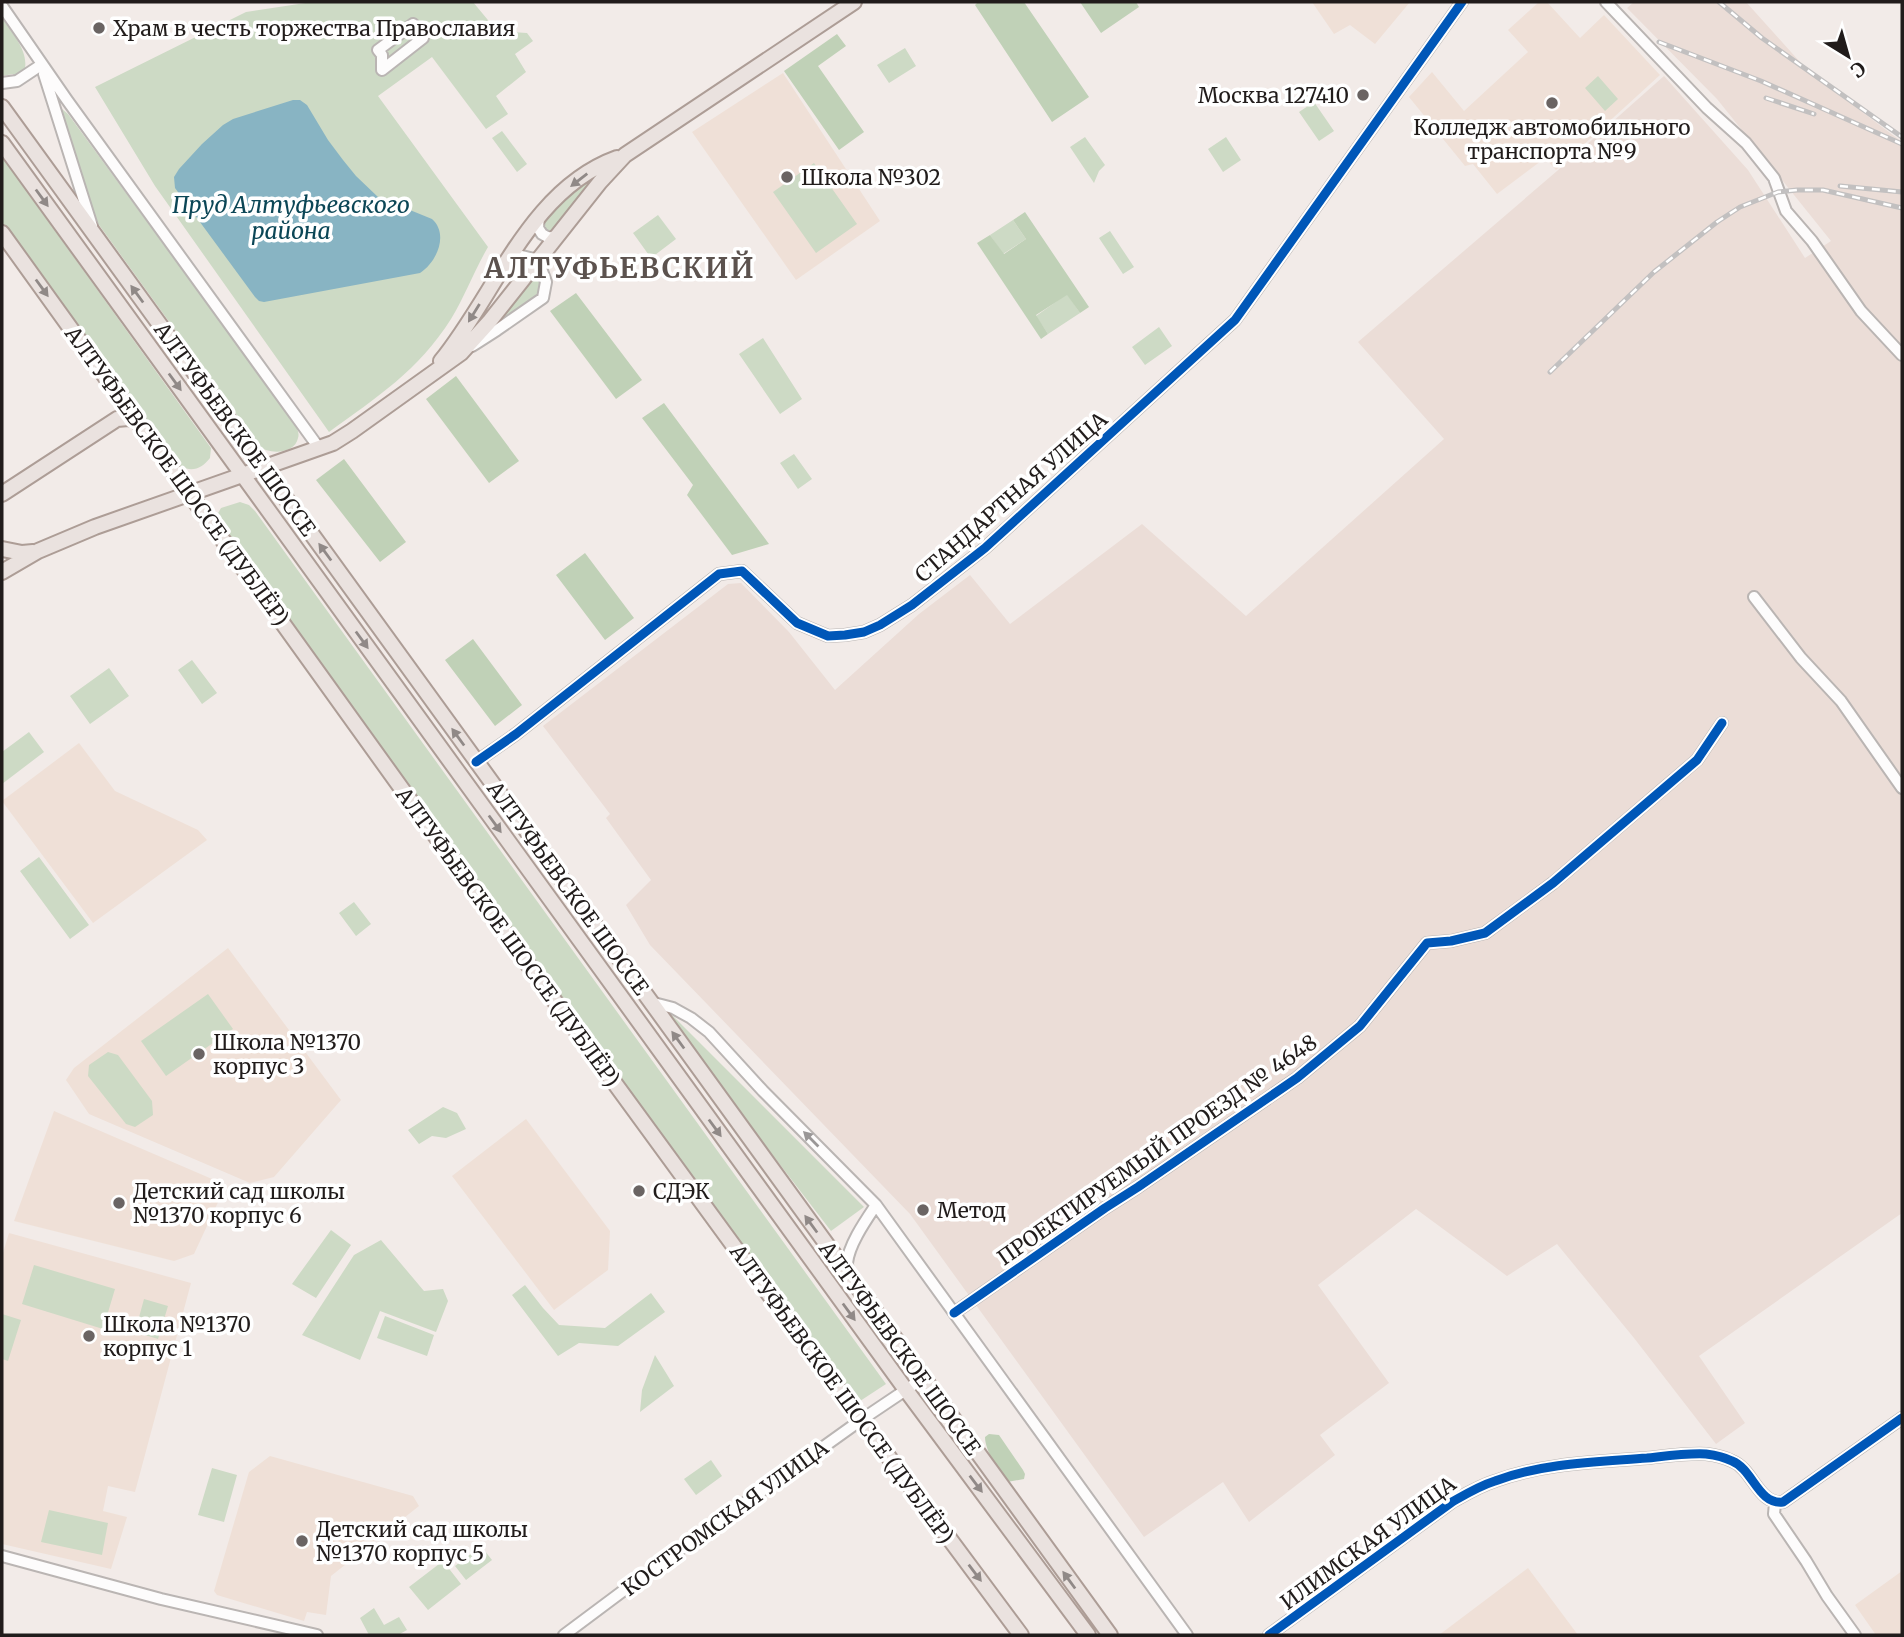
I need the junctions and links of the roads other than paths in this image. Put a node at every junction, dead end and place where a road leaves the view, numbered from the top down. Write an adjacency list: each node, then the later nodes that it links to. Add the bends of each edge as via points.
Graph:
1 (854, 2): 12 (main road)
2 (1462, 2): 35 (street, СТАНДАРТНАЯ УЛИЦА, via 1235,320 985,548 922,597 864,632 828,636 797,623 742,571 719,574)
3 (1606, 2): 20 (street, via 1746,144 1774,178 1786,211 1861,311)
4 (2, 6): 6 (street)
5 (424, 38): 5 (street, via 390,63 382,69 378,50 413,24)
6 (41, 65): 7 (street, via 17,81); 8 (street); 9 (street)
7 (2, 83)
8 (65, 98): 9 (street); 25 (street)
9 (53, 103): 16 (street)
10 (2, 107): 16 (main road, АЛТУФЬЕВСКОЕ ШОССЕ)
11 (2, 142): 27 (main road, АЛТУФЬЕВСКОЕ ШОССЕ, one-way to 27)
12 (625, 155): 13 (main road, one-way to 13, via 580,178); 15 (main road)
13 (539, 216): 15 (street, via 542,234 549,238); 18 (main road)
14 (2, 233): 22 (main road, АЛТУФЬЕВСКОЕ ШОССЕ (ДУБЛЁР), one-way to 22)
15 (558, 235): 17 (main road)
16 (101, 244): 26 (main road, АЛТУФЬЕВСКОЕ ШОССЕ, one-way to 16)
17 (538, 260): 18 (street, via 522,256); 19 (main road); 19 (street, via 546,282 543,298)
18 (507, 261): 21 (main road, one-way to 21, via 458,339)
19 (461, 353): 21 (main road)
20 (1902, 355)
21 (414, 386): 25 (main road, via 342,438)
22 (116, 389): 23 (main road, АЛТУФЬЕВСКОЕ ШОССЕ (ДУБЛЁР)); 24 (main road, via 113,413)
23 (138, 421): 24 (main road, via 117,419); 29 (main road, АЛТУФЬЕВСКОЕ ШОССЕ (ДУБЛЁР))
24 (100, 429): 28 (main road)
25 (319, 448): 26 (main road)
26 (263, 468): 27 (main road); 35 (main road, АЛТУФЬЕВСКОЕ ШОССЕ, one-way to 26)
27 (242, 475): 29 (main road); 42 (main road, АЛТУФЬЕВСКОЕ ШОССЕ, one-way to 42)
28 (2, 494)
29 (191, 494): 31 (main road); 44 (main road, АЛТУФЬЕВСКОЕ ШОССЕ (ДУБЛЁР), via 400,789)
30 (2, 549): 31 (main road)
31 (38, 551): 32 (main road)
32 (2, 572)
33 (1754, 597): 36 (street, via 1840,701)
34 (1722, 723): 40 (street, ПРОЕКТИРУЕМЫЙ ПРОЕЗД № 4648, via 1697,760 1553,883 1485,933 1427,943 1360,1026 1297,1078)
35 (476, 762): 37 (main road, АЛТУФЬЕВСКОЕ ШОССЕ)
36 (1902, 788)
37 (650, 1002): 38 (street, one-way to 37, via 709,1032 673,1008); 39 (main road, АЛТУФЬЕВСКОЕ ШОССЕ, one-way to 37)
38 (876, 1205): 39 (street, via 852,1246); 40 (street)
39 (849, 1277): 41 (main road, АЛТУФЬЕВСКОЕ ШОССЕ)
40 (954, 1313): 52 (street)
41 (922, 1379): 42 (street, КОСТРОМСКАЯ УЛИЦА); 51 (main road, АЛТУФЬЕВСКОЕ ШОССЕ, one-way to 41)
42 (906, 1390): 44 (street, КОСТРОМСКАЯ УЛИЦА); 50 (main road, АЛТУФЬЕВСКОЕ ШОССЕ, one-way to 50)
43 (1902, 1418): 45 (street, via 1793,1497)
44 (861, 1420): 48 (street, КОСТРОМСКАЯ УЛИЦА); 49 (main road, АЛТУФЬЕВСКОЕ ШОССЕ (ДУБЛЁР), one-way to 49)
45 (1775, 1503): 53 (street, ИЛИМСКАЯ УЛИЦА, via 1738,1464 1706,1454 1532,1470 1471,1490); 54 (street, via 1774,1514)
46 (2, 1556): 47 (street)
47 (317, 1635)
48 (564, 1635)
49 (1021, 1635)
50 (1088, 1635)
51 (1110, 1635)
52 (1187, 1635)
53 (1269, 1635)
54 (1854, 1635)

